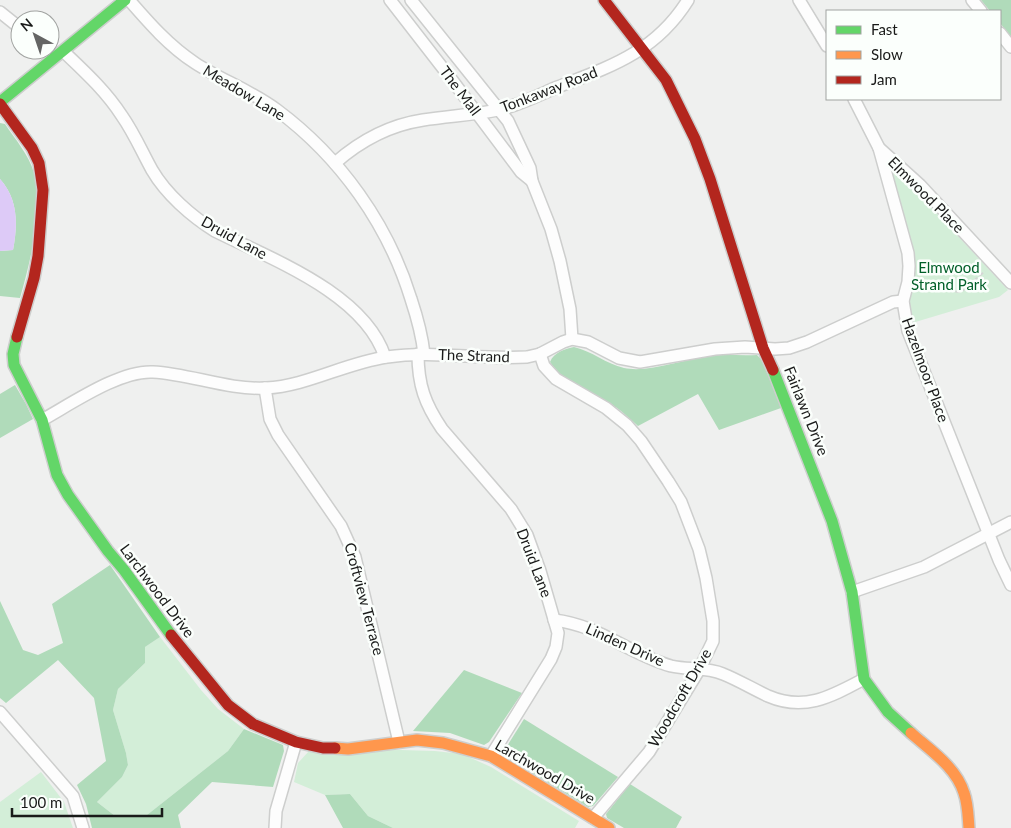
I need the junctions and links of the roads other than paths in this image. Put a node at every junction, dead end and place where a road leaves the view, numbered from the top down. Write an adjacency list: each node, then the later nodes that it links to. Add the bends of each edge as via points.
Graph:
1 (125, 0): 15 (street)
2 (129, 0): 24 (street, Meadow Lane, via 178,51 277,110)
3 (390, 0): 22 (street, The Mall)
4 (412, 0): 21 (street, The Mall)
5 (604, 0): 16 (street, Fairlawn Drive)
6 (688, 0): 16 (street, Tonkaway Road, via 671,24)
7 (799, 0): 13 (street)
8 (972, 0): 9 (street)
9 (981, 10)
10 (0, 12): 11 (street)
11 (10, 20)
12 (1001, 34): 14 (street)
13 (826, 44)
14 (1011, 47)
15 (60, 49)
16 (642, 49): 21 (street, Tonkaway Road, via 621,62); 29 (street, Fairlawn Drive, via 666,80 695,139)
17 (60, 57): 32 (street, Druid Lane, via 100,87 122,115 160,182 184,206 215,231 319,283 368,325 381,343)
18 (46, 60): 20 (street)
19 (855, 100): 23 (street, Elmwood Place)
20 (0, 103): 34 (street, Larchwood Drive, via 32,148 42,177 38,256 13,354 17,373)
21 (500, 110): 22 (street, Tonkaway Road); 25 (street, The Mall, via 523,152)
22 (477, 113): 24 (street, Tonkaway Road, via 392,128 356,146); 25 (street, The Mall, via 521,172)
23 (879, 148): 26 (street, Elmwood Place, via 920,185); 27 (street, Hazelmoor Place, via 908,253)
24 (335, 163): 30 (street, Meadow Lane, via 372,212 397,260 423,340)
25 (532, 181): 28 (street, The Mall, via 560,261 570,309)
26 (1011, 283)
27 (903, 301): 29 (street, via 893,302 807,342 789,348); 36 (street, Hazelmoor Place, via 908,331)
28 (572, 339): 29 (street, via 588,342 619,358 640,362 715,348); 31 (street, The Strand)
29 (763, 348): 38 (street, Fairlawn Drive, via 832,521)
30 (421, 354): 31 (street, The Strand, via 516,358); 32 (street, The Strand); 39 (street, Druid Lane, via 422,391 428,406 442,429 511,509 527,535)
31 (540, 354): 40 (street, Woodcroft Drive, via 544,366 556,379 606,408 627,425 641,440 681,502 699,549 713,621 713,641)
32 (385, 357): 33 (street, The Strand, via 301,382)
33 (265, 388): 34 (street, The Strand, via 218,384 153,372 140,373 114,381); 44 (street, Croftview Terrace, via 270,419 278,435 350,544)
34 (42, 420): 43 (street, Larchwood Drive, via 57,475 68,496 172,636 238,714)
35 (1011, 522): 36 (street)
36 (989, 533): 37 (street, Hazelmoor Place); 38 (street, via 924,567)
37 (1011, 585)
38 (852, 592): 41 (street, Fairlawn Drive)
39 (554, 620): 40 (street, Linden Drive, via 580,624 670,665); 45 (street, Druid Lane, via 558,633 551,659)
40 (699, 670): 41 (street, Linden Drive, via 722,673 769,696 798,703 825,699); 46 (street, Woodcroft Drive, via 649,752)
41 (864, 679): 50 (street, Fairlawn Drive, via 888,712 953,771 964,792)
42 (0, 712): 47 (street, via 73,796)
43 (296, 742): 44 (street, Larchwood Drive, via 348,749); 48 (street, via 276,811)
44 (399, 742): 45 (street, Larchwood Drive, via 443,743)
45 (492, 756): 46 (street, Larchwood Drive)
46 (593, 818): 49 (street, Larchwood Drive)
47 (83, 828)
48 (275, 828)
49 (609, 828)
50 (970, 828)

